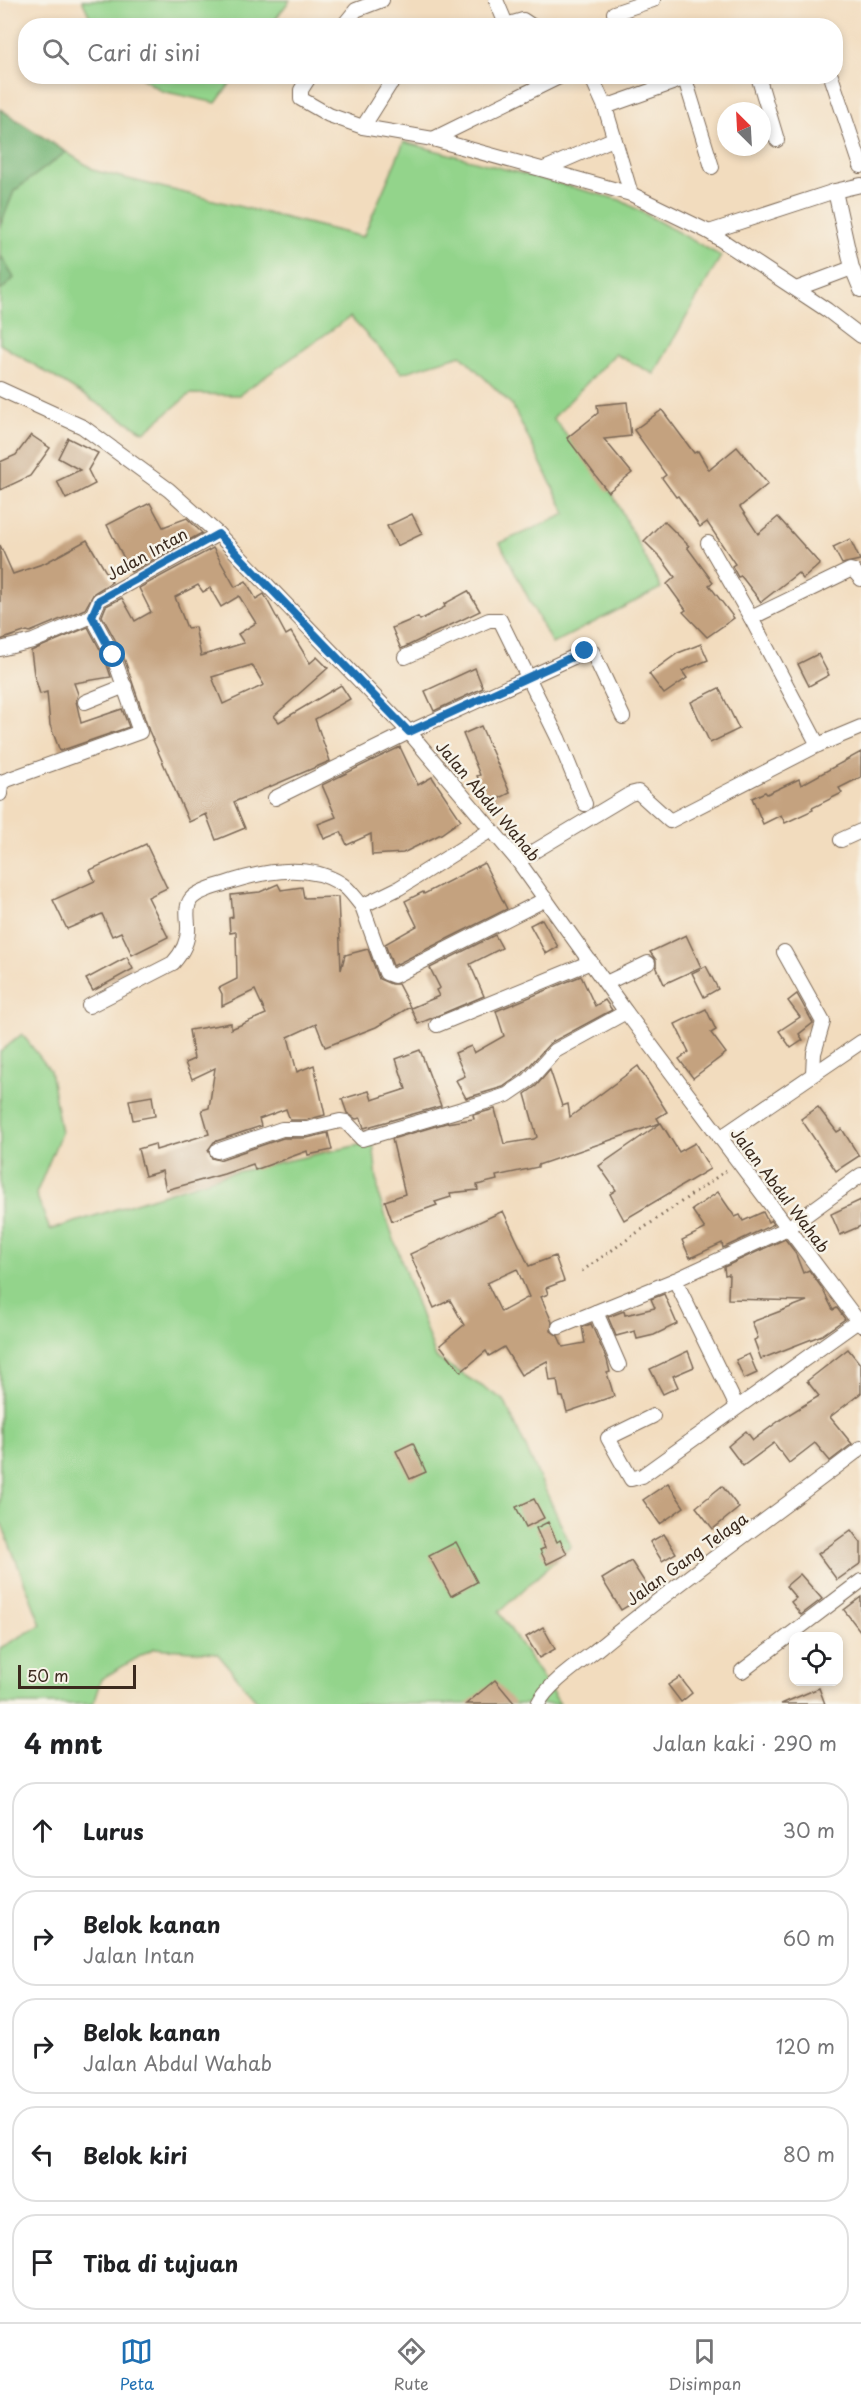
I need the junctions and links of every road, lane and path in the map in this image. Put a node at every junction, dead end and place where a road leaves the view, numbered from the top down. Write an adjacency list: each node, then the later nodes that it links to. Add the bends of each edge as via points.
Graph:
1 (382, 0): 5 (street, via 356,10)
2 (496, 0): 6 (street)
3 (653, 0): 4 (street)
4 (614, 14)
5 (350, 18)
6 (502, 18)
7 (305, 84): 16 (street, via 301,99 329,115)
8 (390, 84): 16 (street)
9 (545, 84): 17 (street)
10 (595, 84): 15 (street)
11 (671, 84): 15 (street)
12 (690, 84): 21 (street)
13 (760, 84): 19 (street)
14 (834, 84): 20 (street)
15 (605, 107): 18 (street)
16 (363, 127): 17 (street)
17 (433, 139): 22 (street)
18 (613, 139): 22 (street); 25 (street)
19 (777, 140)
20 (861, 166)
21 (712, 167)
22 (544, 170): 25 (street)
23 (861, 185): 24 (street)
24 (836, 191): 26 (street); 27 (street)
25 (631, 194): 26 (street)
26 (709, 232): 28 (street)
27 (852, 268): 28 (street); 29 (street)
28 (795, 289): 30 (street)
29 (861, 290)
30 (861, 336)
31 (0, 389): 32 (street, Jalan Abdul Wahab, via 92,432 169,490)
32 (218, 534): 35 (street, Jalan Intan, via 99,600); 44 (street, Jalan Abdul Wahab)
33 (708, 543): 36 (street)
34 (861, 579): 36 (street, via 850,570)
35 (92, 616): 37 (street, Jalan Intan, via 33,641); 40 (street)
36 (751, 618): 45 (street)
37 (0, 649)
38 (405, 657): 39 (street, via 496,618 503,624)
39 (529, 678): 42 (street, via 592,651); 44 (street); 48 (street)
40 (125, 686): 41 (street); 46 (street, via 140,732 2,782)
41 (85, 702)
42 (623, 717)
43 (861, 727): 45 (street)
44 (409, 732): 47 (street); 49 (street, Jalan Abdul Wahab)
45 (818, 745): 52 (street, via 670,821 644,795 630,794)
46 (0, 794)
47 (275, 798)
48 (585, 804)
49 (491, 830): 52 (street, Jalan Abdul Wahab); 54 (street, via 399,888)
50 (861, 831): 51 (street)
51 (841, 840)
52 (518, 861): 53 (street, Jalan Abdul Wahab)
53 (546, 899): 54 (street, via 394,976 386,973); 56 (street, Jalan Abdul Wahab)
54 (362, 906): 59 (street, via 341,883 299,870 250,876 213,887 191,899 187,939 183,952 173,963)
55 (784, 952): 63 (street, via 823,1022)
56 (591, 963): 58 (street, Jalan Abdul Wahab); 61 (street)
57 (648, 963): 58 (street)
58 (606, 983): 60 (street, Jalan Abdul Wahab)
59 (89, 1005)
60 (626, 1012): 64 (street, Jalan Abdul Wahab); 65 (street, via 555,1051 529,1080 507,1095 362,1138 340,1121 307,1129 282,1129)
61 (437, 1025)
62 (861, 1042): 63 (street)
63 (813, 1073): 64 (street)
64 (720, 1138): 66 (street, Jalan Abdul Wahab)
65 (217, 1151)
66 (739, 1163): 68 (street, Jalan Abdul Wahab); 69 (path)
67 (861, 1174): 68 (street)
68 (788, 1228): 70 (street); 71 (street, Jalan Abdul Wahab)
69 (582, 1271)
70 (675, 1280): 72 (street); 76 (street)
71 (854, 1306): 73 (street, Jalan Abdul Wahab)
72 (597, 1312): 74 (street); 75 (street)
73 (860, 1323): 76 (street)
74 (559, 1327)
75 (619, 1365)
76 (737, 1407): 77 (street, via 642,1476 631,1479 608,1438)
77 (653, 1416)
78 (861, 1448): 81 (street, Jalan Gang Telaga, via 630,1621)
79 (861, 1581): 80 (street)
80 (742, 1671)
81 (538, 1704)

